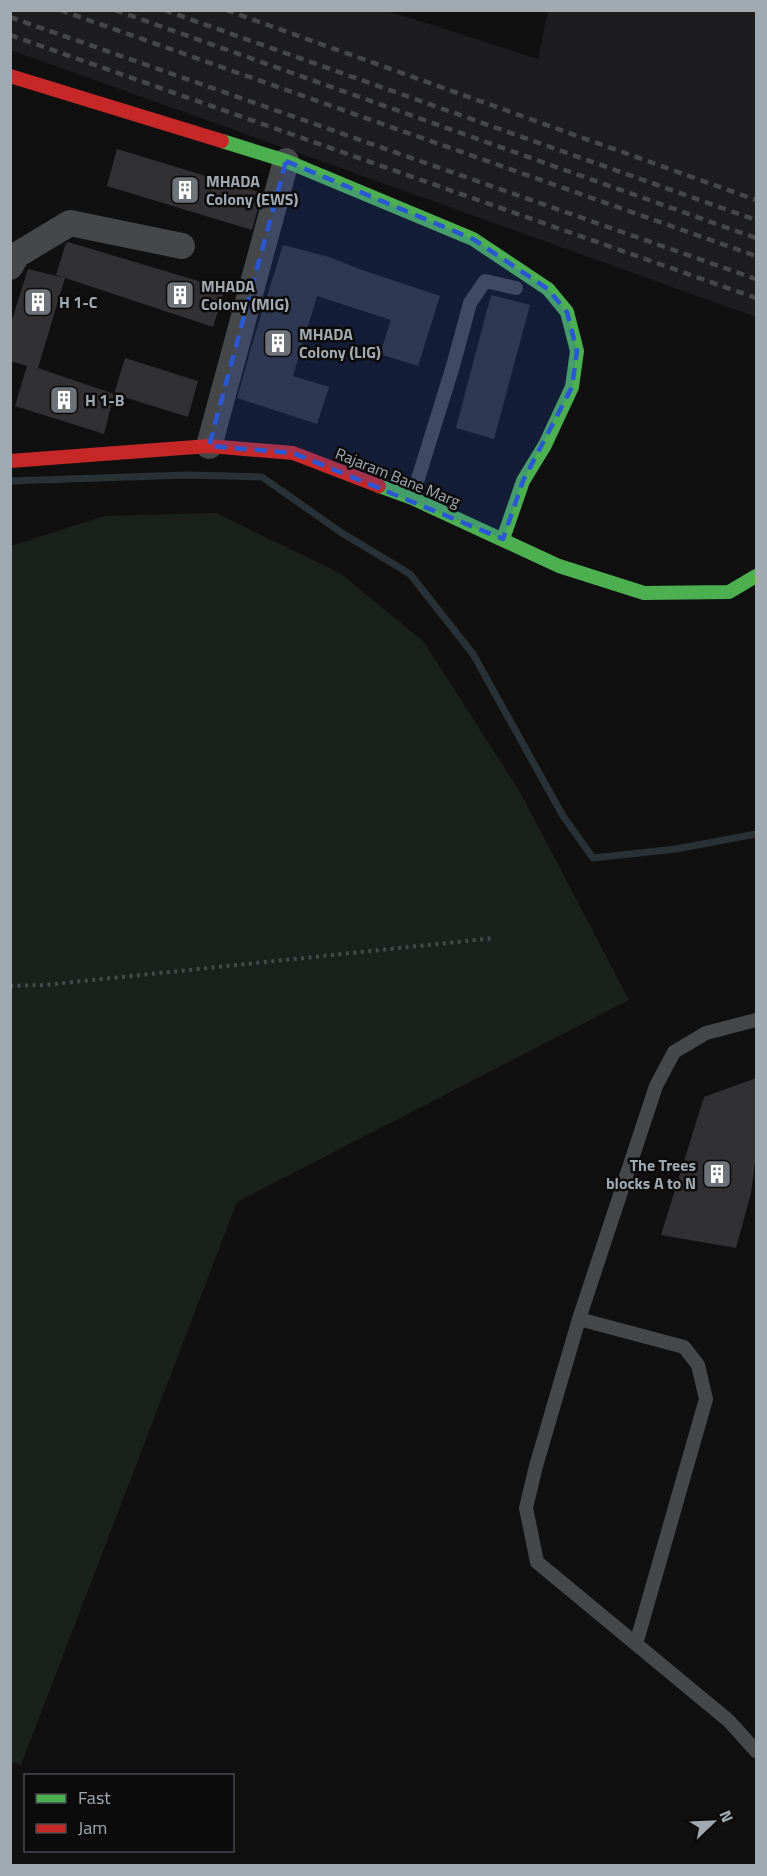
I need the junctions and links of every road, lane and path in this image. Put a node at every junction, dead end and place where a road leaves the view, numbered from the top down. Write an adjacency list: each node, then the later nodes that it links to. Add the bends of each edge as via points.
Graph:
1 (10, 76): 2 (street)
2 (286, 160): 6 (street); 9 (street, via 473,239 548,289 567,312 577,351 572,387 545,446 523,481)
3 (182, 246): 4 (street, via 70,223 17,255)
4 (10, 267)
5 (516, 288): 8 (lane, via 485,281 470,303)
6 (209, 447): 7 (street, Rajaram Bane Marg); 8 (street, Rajaram Bane Marg, via 293,453)
7 (10, 461)
8 (412, 498): 9 (street, Rajaram Bane Marg)
9 (503, 539): 10 (street, Rajaram Bane Marg, via 559,566 644,593 729,592)
10 (756, 576)
11 (495, 938): 12 (path)
12 (10, 986)
13 (756, 1020): 14 (lane, via 706,1033 674,1052 656,1086)
14 (579, 1319): 15 (lane, via 526,1508 537,1562); 15 (lane, via 684,1347 698,1365 706,1399)
15 (636, 1644): 16 (lane, via 729,1721)
16 (756, 1752)

